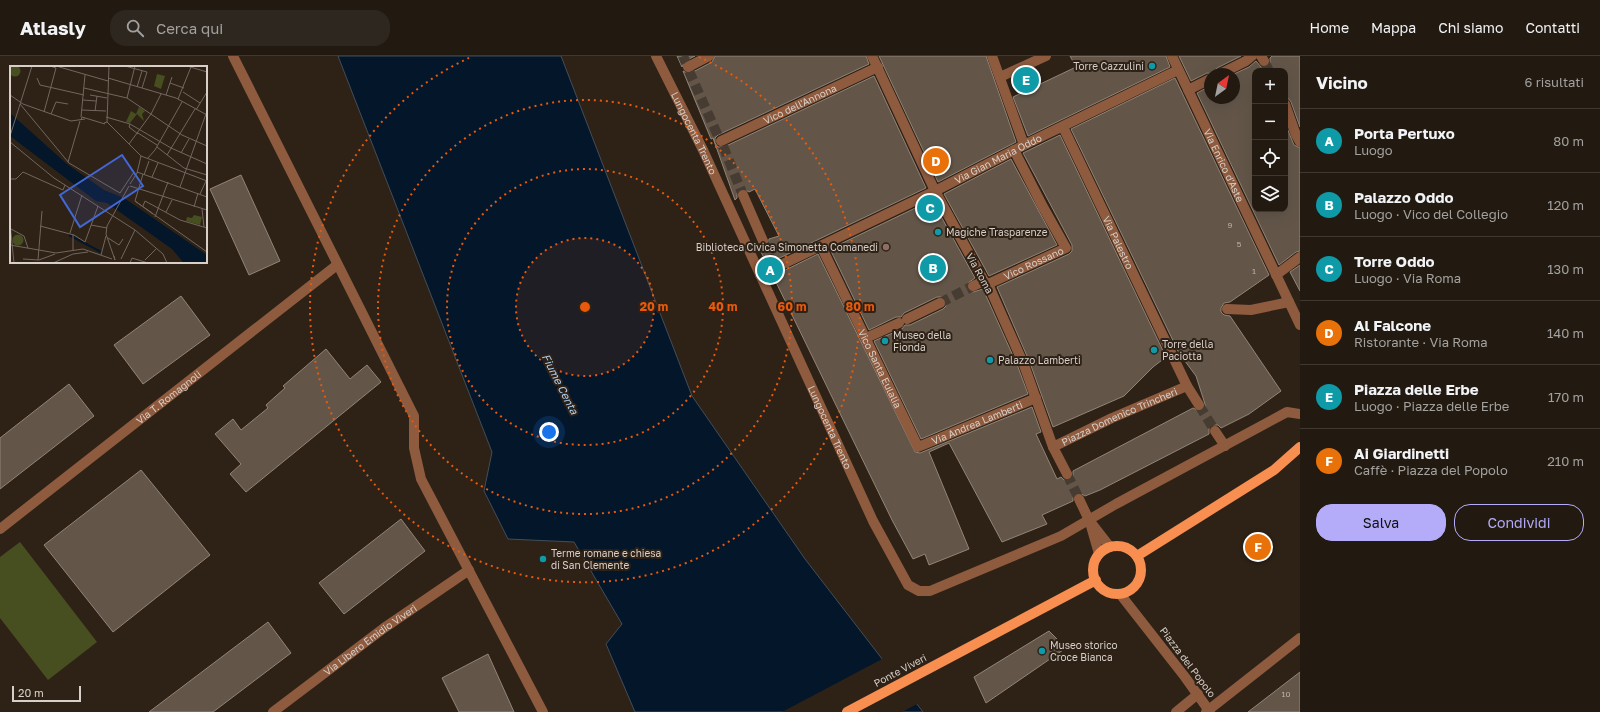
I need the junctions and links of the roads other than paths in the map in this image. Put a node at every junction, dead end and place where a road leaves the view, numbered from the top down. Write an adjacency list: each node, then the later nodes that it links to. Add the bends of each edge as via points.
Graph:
1 (233, 56): 27 (street)
2 (656, 56): 29 (street, Lungocenta Trento, via 703,150)
3 (709, 56): 9 (street)
4 (872, 56): 10 (street, Via Roma)
5 (992, 56): 13 (street)
6 (1046, 56): 13 (street)
7 (1172, 56): 12 (street, Via Enrico d'Aste)
8 (1252, 56): 11 (street)
9 (688, 67)
10 (878, 67): 18 (street, Vico dell'Annona); 22 (street, Via Roma)
11 (1232, 68)
12 (1178, 70): 15 (street, Via Enrico d'Aste); 17 (street, Via Gian Maria Oddo)
13 (1000, 77): 20 (street)
14 (1204, 82): 15 (street)
15 (1188, 90): 28 (street, Via Enrico d'Aste)
16 (1288, 112): 19 (street)
17 (1063, 126): 20 (street, Via Gian Maria Oddo); 37 (street, Via Palestro)
18 (721, 141)
19 (1300, 142)
20 (1024, 145): 21 (street, Via Gian Maria Oddo)
21 (1014, 150): 22 (street, Via Gian Maria Oddo); 30 (street, Vico Rossano, via 1066,248)
22 (935, 191): 25 (street, Via Gian Maria Oddo); 30 (street, Via Roma)
23 (744, 195): 24 (street)
24 (763, 241)
25 (821, 246): 29 (street, Via Gian Maria Oddo, via 773,266); 36 (street, Vico Santa Eulalia)
26 (1300, 257): 28 (street)
27 (337, 265): 51 (street, Via T. Romagnoli); 55 (street, via 414,416 414,448 421,479)
28 (1276, 275): 32 (street, Via Enrico d'Aste)
29 (760, 276): 50 (street, Lungocenta Trento, via 873,521 908,585 919,591 930,591 1061,536)
30 (986, 283): 31 (street); 39 (street, Via Roma, via 1024,365)
31 (974, 286)
32 (1289, 302): 34 (street, via 1252,310); 35 (street, Via Enrico d'Aste)
33 (940, 303): 36 (street)
34 (1227, 309)
35 (1300, 325)
36 (866, 338): 45 (street, Vico Santa Eulalia)
37 (1173, 358): 38 (street, Piazza Domenico Trincheri)
38 (1187, 386): 40 (street, Piazza Domenico Trincheri); 46 (street, Piazza Domenico Trincheri)
39 (1036, 398): 42 (street, Via Roma); 45 (street, Via Andrea Lamberti)
40 (1199, 405)
41 (1300, 414): 44 (street, Lungocenta Trento, via 1287,412)
42 (1047, 430): 46 (street, Piazza Domenico Trincheri)
43 (1215, 431): 44 (street)
44 (1225, 446): 50 (street, Lungocenta Trento)
45 (918, 447)
46 (1053, 447): 48 (street, Piazza Domenico Trincheri)
47 (1300, 447): 54 (main road, via 1274,470)
48 (1067, 474)
49 (1079, 498): 50 (street)
50 (1089, 520): 52 (street); 53 (street)
51 (0, 529)
52 (1110, 547): 53 (main road); 54 (main road, via 1126,547)
53 (1099, 554): 56 (main road, via 1093,566)
54 (1137, 556): 57 (main road, via 1141,565 1141,575 1137,584 1130,591)
55 (469, 570): 61 (street, Via Libero Emidio Viveri, via 384,628); 62 (street)
56 (1096, 580): 57 (main road, via 1105,590); 63 (main road, Ponte Viveri)
57 (1120, 594): 59 (street, Piazza del Popolo)
58 (1300, 638): 60 (street, Piazza del Popolo)
59 (1198, 694): 60 (street, Piazza del Popolo); 64 (street)
60 (1208, 711)
61 (273, 712)
62 (543, 712)
63 (847, 712)
64 (1176, 712)

